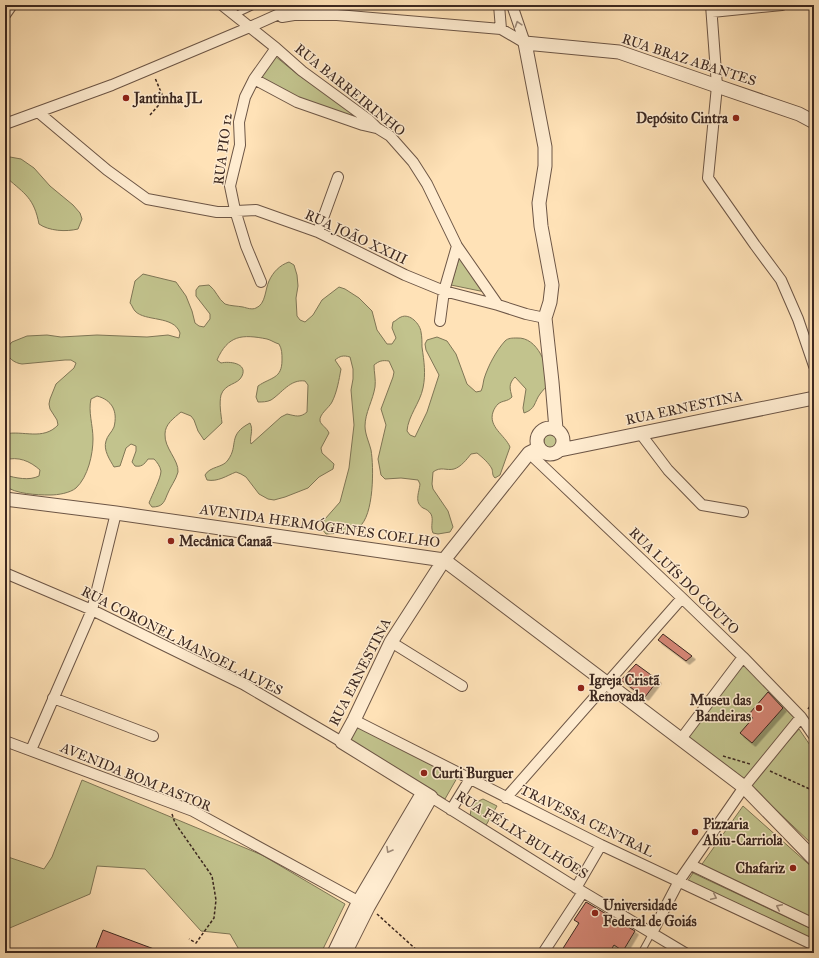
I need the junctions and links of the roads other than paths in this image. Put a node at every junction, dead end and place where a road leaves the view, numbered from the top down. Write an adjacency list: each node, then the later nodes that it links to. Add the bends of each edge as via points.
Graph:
1 (12, 5): 9 (street)
2 (222, 5): 10 (street, RUA BARREIRINHO)
3 (256, 5): 10 (lane)
4 (299, 5): 11 (street)
5 (499, 5): 13 (street)
6 (512, 5): 14 (street, one-way to 6)
7 (782, 5): 8 (street)
8 (712, 8): 17 (street)
9 (5, 15)
10 (235, 15): 12 (street, RUA BARREIRINHO)
11 (264, 21): 12 (street); 13 (street, via 294,15 337,14)
12 (250, 27): 15 (street, RUA BARREIRINHO); 18 (street, via 112,85)
13 (501, 29): 14 (street)
14 (525, 43): 17 (street, RUA BRAZ ABANTES, via 619,52); 29 (street, via 545,147 545,166 539,203 552,285)
15 (276, 48): 16 (street, RUA PIO 12); 21 (street, RUA BARREIRINHO)
16 (254, 80): 21 (street, via 297,102); 23 (street, RUA PIO 12, via 245,98 239,122 240,145 230,186)
17 (717, 86): 19 (street, RUA BRAZ ABANTES, via 799,114); 31 (street, via 708,178 782,280)
18 (38, 112): 20 (street); 23 (street, RUA JOÃO XXIII, via 107,170 147,199 217,212)
19 (814, 122)
20 (5, 124)
21 (377, 128): 25 (street, RUA BARREIRINHO, via 390,136 413,162 427,184)
22 (338, 177): 24 (street)
23 (235, 210): 24 (street, RUA JOÃO XXIII, via 256,210); 26 (street, RUA PIO 12)
24 (318, 232): 27 (street, RUA JOÃO XXIII, via 405,275)
25 (457, 246): 27 (street); 28 (street, RUA BARREIRINHO)
26 (261, 282)
27 (444, 290): 28 (street, RUA JOÃO XXIII); 30 (street)
28 (498, 305): 29 (street, RUA JOÃO XXIII)
29 (545, 318): 33 (street)
30 (440, 321)
31 (814, 366)
32 (814, 398): 34 (street, RUA ERNESTINA)
33 (556, 429): 35 (street, via 563,442); 36 (street, via 548,428 541,431 536,438)
34 (640, 433): 35 (street, RUA ERNESTINA); 38 (street, via 668,470 702,505)
35 (560, 450): 36 (street, via 546,455)
36 (534, 451): 40 (street, RUA ERNESTINA); 42 (street, RUA LUÍS DO COUTO)
37 (5, 499): 39 (street, AVENIDA HERMÓGENES COELHO)
38 (743, 512)
39 (116, 513): 40 (street, AVENIDA HERMÓGENES COELHO); 43 (street)
40 (444, 560): 44 (street, RUA ERNESTINA); 46 (street, AVENIDA HERMÓGENES COELHO)
41 (5, 573): 43 (street, RUA CORONEL MANOEL ALVES)
42 (682, 598): 45 (street, RUA LUÍS DO COUTO); 46 (street)
43 (92, 610): 48 (street); 55 (street, RUA CORONEL MANOEL ALVES, via 243,684)
44 (391, 642): 47 (street); 50 (street, RUA ERNESTINA)
45 (743, 657): 49 (street, RUA LUÍS DO COUTO); 53 (street)
46 (608, 683): 53 (street, AVENIDA HERMÓGENES COELHO); 60 (street)
47 (462, 686)
48 (53, 698): 51 (street); 56 (street)
49 (801, 717): 52 (street, RUA LUÍS DO COUTO); 58 (street)
50 (354, 720): 55 (street, RUA ERNESTINA); 57 (street, TRAVESSA CENTRAL)
51 (153, 736)
52 (814, 736)
53 (681, 739): 58 (street, AVENIDA HERMÓGENES COELHO)
54 (5, 741): 56 (street, AVENIDA BOM PASTOR)
55 (342, 742): 59 (street, RUA FÉLIX BULHÕES)
56 (31, 750): 67 (street, AVENIDA BOM PASTOR, via 192,811)
57 (470, 779): 60 (street, TRAVESSA CENTRAL); 61 (street)
58 (744, 787): 63 (street, AVENIDA HERMÓGENES COELHO); 64 (street)
59 (427, 795): 61 (street, RUA FÉLIX BULHÕES); 67 (street)
60 (506, 798): 62 (street, TRAVESSA CENTRAL)
61 (451, 810): 66 (street, RUA FÉLIX BULHÕES)
62 (601, 845): 65 (street, TRAVESSA CENTRAL); 66 (street)
63 (814, 859)
64 (691, 865): 65 (street); 68 (street, one-way to 64)
65 (679, 881): 69 (street); 70 (street, TRAVESSA CENTRAL, one-way to 70)
66 (580, 890): 69 (street, RUA FÉLIX BULHÕES); 73 (street)
67 (364, 904): 71 (street); 72 (street)
68 (814, 924)
69 (652, 933): 74 (lane); 75 (street, RUA FÉLIX BULHÕES)
70 (814, 945)
71 (334, 953)
72 (345, 953)
73 (543, 953)
74 (641, 953)
75 (685, 953)

